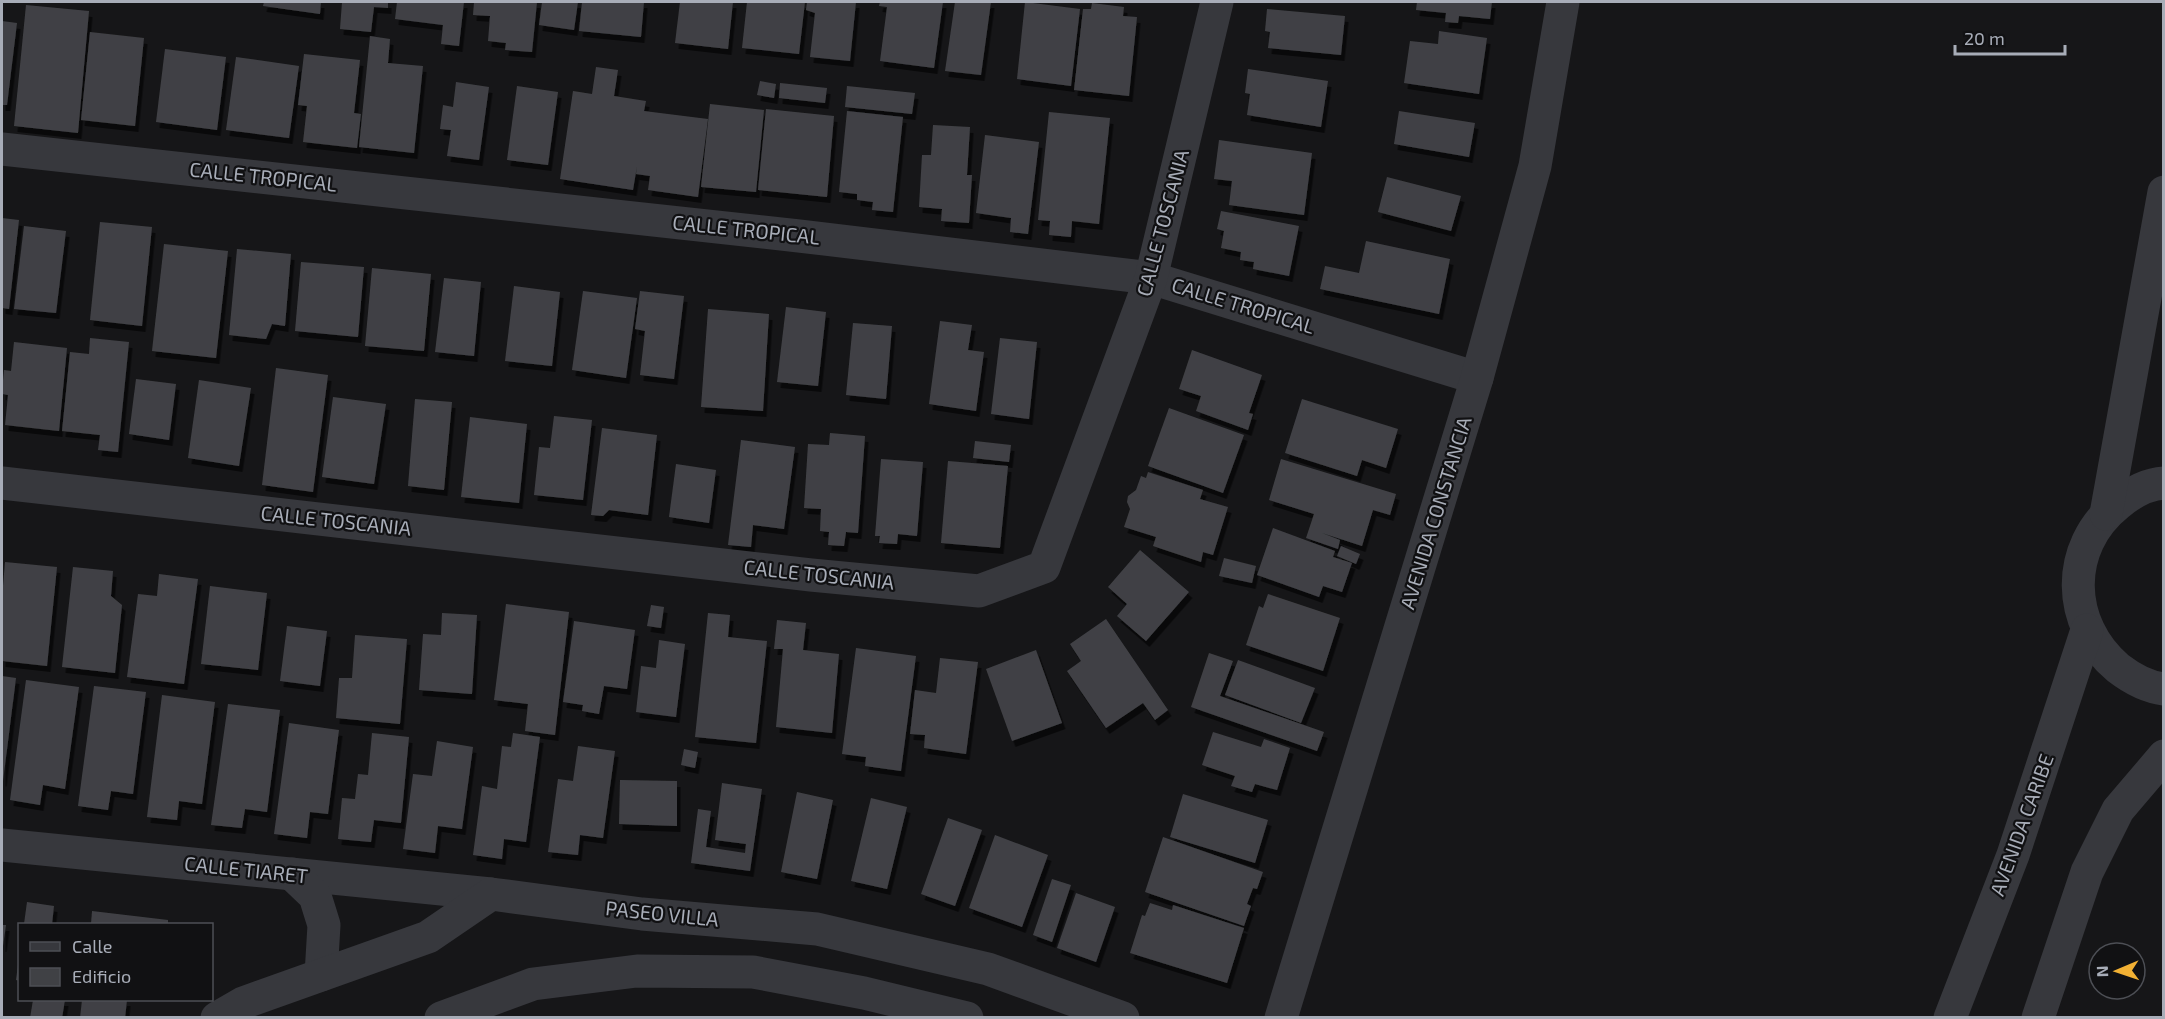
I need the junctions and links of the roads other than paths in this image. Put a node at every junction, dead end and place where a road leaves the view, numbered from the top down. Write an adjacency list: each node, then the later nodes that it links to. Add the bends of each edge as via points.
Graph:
1 (1217, 2): 5 (street, CALLE TOSCANIA)
2 (1563, 2): 6 (street, AVENIDA CONSTANCIA, via 1535,166)
3 (2, 149): 5 (street, CALLE TROPICAL)
4 (2163, 192): 9 (street)
5 (1151, 278): 6 (street, CALLE TROPICAL); 7 (street, CALLE TOSCANIA, via 1044,567 979,591)
6 (1477, 378): 21 (street, AVENIDA CONSTANCIA)
7 (2, 483)
8 (2163, 483): 9 (street, via 2130,495)
9 (2106, 514): 10 (street, via 2088,539 2079,569 2078,600)
10 (2087, 630): 11 (street, via 2105,657 2130,677); 22 (street, AVENIDA CARIBE, via 2013,855)
11 (2163, 689)
12 (2163, 756): 23 (street, via 2118,810 2087,872)
13 (2, 845): 14 (street, CALLE TIARET)
14 (292, 874): 15 (street, CALLE TIARET); 16 (street, via 315,896 324,925)
15 (490, 894): 16 (street, via 428,937); 20 (street, PASEO VILLA, via 642,914 817,929 988,969)
16 (321, 975): 17 (street, via 243,1003)
17 (218, 1017)
18 (441, 1017): 19 (street, via 533,984 638,971 753,972)
19 (967, 1017)
20 (1123, 1017)
21 (1281, 1017)
22 (1950, 1017)
23 (2038, 1017)

